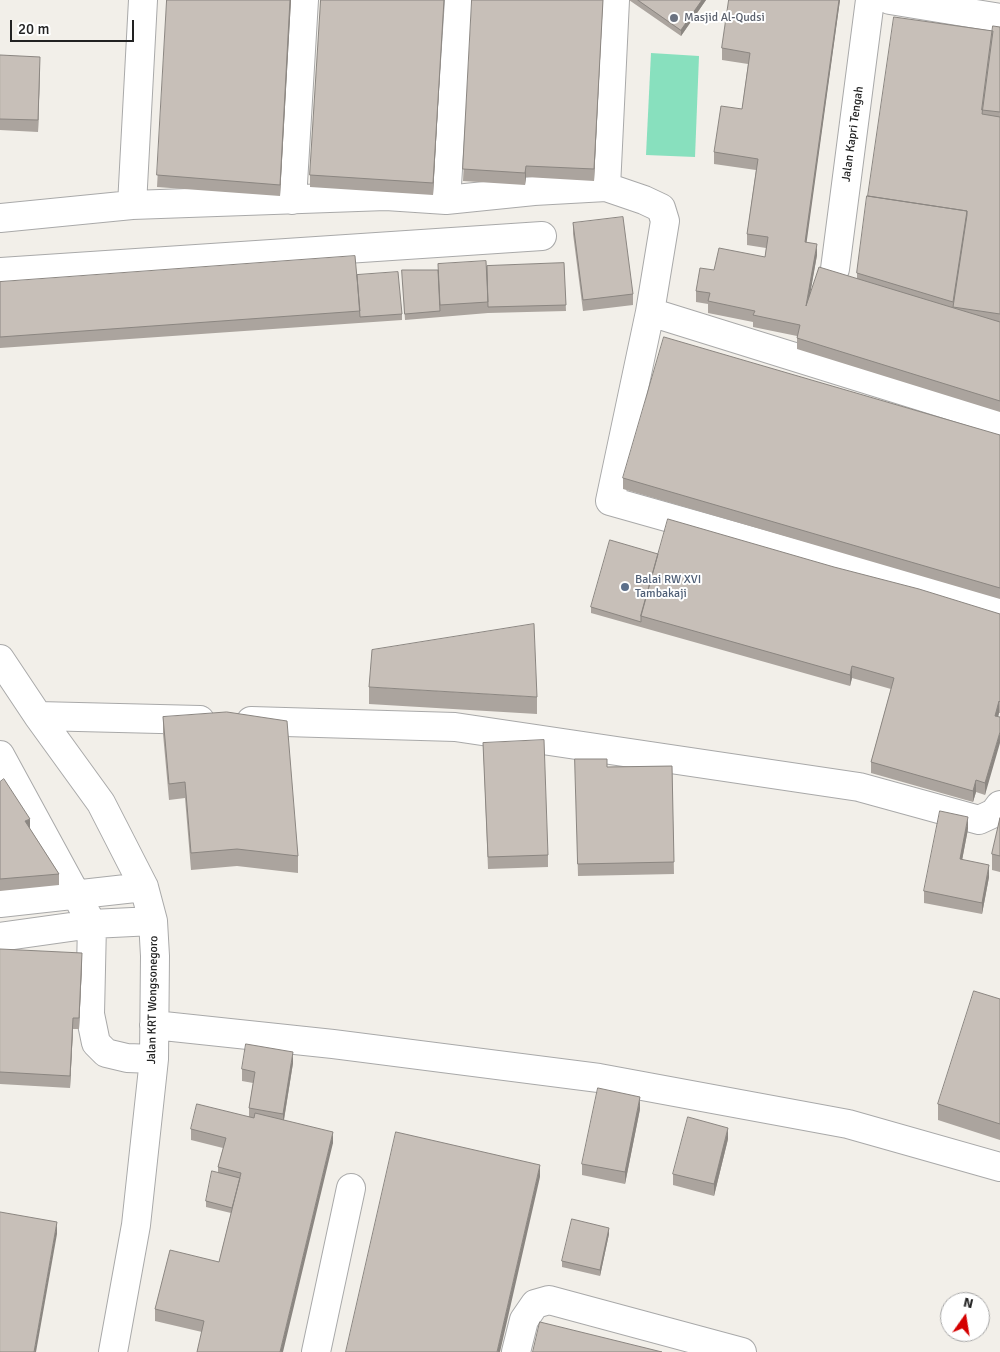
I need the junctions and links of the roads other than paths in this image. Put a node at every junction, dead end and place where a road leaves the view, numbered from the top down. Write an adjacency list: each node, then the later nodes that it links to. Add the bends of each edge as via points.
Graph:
1 (143, 0): 11 (street)
2 (304, 0): 9 (street)
3 (459, 0): 10 (street)
4 (615, 0): 8 (street)
5 (870, 0): 14 (street, Jalan Kapri Tengah)
6 (890, 0): 7 (street)
7 (1000, 18)
8 (606, 187): 10 (street); 16 (street, via 661,208 665,221)
9 (292, 200): 10 (street, via 386,196); 11 (street)
10 (446, 200)
11 (132, 205): 12 (street)
12 (0, 218)
13 (542, 236): 15 (street)
14 (835, 268)
15 (0, 272)
16 (650, 312): 17 (street); 18 (street, via 610,501)
17 (1000, 421)
18 (1000, 611)
19 (0, 659): 20 (street, Jalan KRT Wongsonegoro)
20 (38, 716): 22 (street, via 455,727 859,787 979,820 994,813); 23 (street, Jalan KRT Wongsonegoro, via 101,803)
21 (0, 755): 24 (street)
22 (1000, 805)
23 (144, 887): 24 (street); 26 (street, Jalan KRT Wongsonegoro)
24 (76, 894): 25 (street); 27 (street)
25 (0, 902)
26 (153, 921): 27 (street); 29 (street, Jalan KRT Wongsonegoro)
27 (92, 924): 28 (street); 30 (street, via 90,1014 96,1043 106,1053)
28 (0, 937)
29 (154, 1025): 30 (street, Jalan KRT Wongsonegoro); 31 (street, via 599,1078 848,1124)
30 (154, 1059): 33 (street, Jalan KRT Wongsonegoro, via 136,1225)
31 (1000, 1167)
32 (351, 1188): 34 (street)
33 (113, 1352)
34 (316, 1352)
35 (516, 1352): 36 (street, via 524,1320 535,1304 549,1300)
36 (742, 1352)

